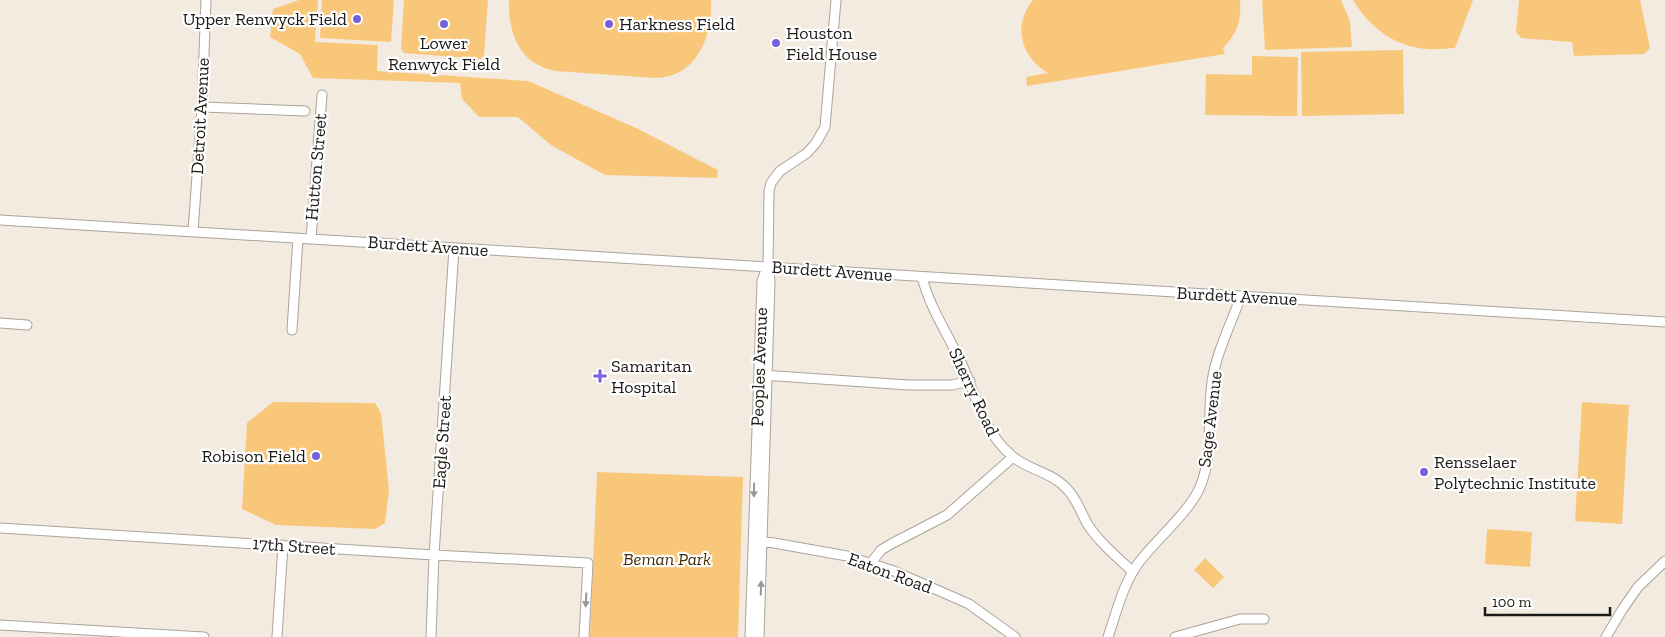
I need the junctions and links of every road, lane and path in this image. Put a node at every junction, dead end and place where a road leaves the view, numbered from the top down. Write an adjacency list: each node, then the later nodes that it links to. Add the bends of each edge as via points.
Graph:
1 (206, 0): 4 (street, Detroit Avenue)
2 (836, 0): 11 (street, Peoples Avenue, via 826,127 807,153 780,171 771,183)
3 (322, 95): 9 (street, Hutton Street)
4 (202, 107): 5 (street); 7 (street, Detroit Avenue)
5 (306, 111)
6 (0, 220): 7 (street, Burdett Avenue)
7 (193, 232): 8 (street, Burdett Avenue)
8 (298, 238): 9 (street, Burdett Avenue); 17 (street, Hutton Street)
9 (311, 239): 10 (street, Burdett Avenue)
10 (454, 248): 11 (street, Burdett Avenue); 24 (street, Eagle Street)
11 (768, 267): 12 (street, Burdett Avenue); 18 (street, Peoples Avenue, via 762,281)
12 (922, 276): 13 (street, Burdett Avenue); 19 (street, Sherry Road, via 926,295)
13 (1241, 296): 14 (street, Burdett Avenue); 27 (street, Sage Avenue, via 1212,382 1207,459 1199,490)
14 (1665, 322)
15 (0, 323): 16 (street)
16 (27, 325)
17 (292, 330)
18 (763, 376): 19 (street, via 908,386 952,385); 22 (street, Peoples Avenue)
19 (970, 381): 20 (street, Sherry Road, via 988,428)
20 (1013, 457): 26 (street, via 947,515 881,550); 27 (street, Sherry Road, via 1053,477 1066,488 1100,541)
21 (0, 528): 23 (street, 17th Street)
22 (758, 540): 26 (street, Eaton Road); 34 (street, Peoples Avenue); 35 (street, Peoples Avenue, one-way to 22)
23 (283, 545): 24 (street, 17th Street); 31 (street)
24 (434, 555): 32 (street, Eagle Street); 33 (street, 17th Street, one-way to 33, via 588,563)
25 (1665, 561): 39 (street, via 1638,587)
26 (872, 563): 36 (street, Eaton Road, via 969,604)
27 (1133, 572): 37 (street, Sage Avenue)
28 (1264, 619): 38 (street, via 1240,619)
29 (0, 624): 30 (street)
30 (204, 637)
31 (277, 637)
32 (431, 637)
33 (584, 637)
34 (750, 637)
35 (759, 637)
36 (1015, 637)
37 (1108, 637)
38 (1175, 637)
39 (1606, 637)

